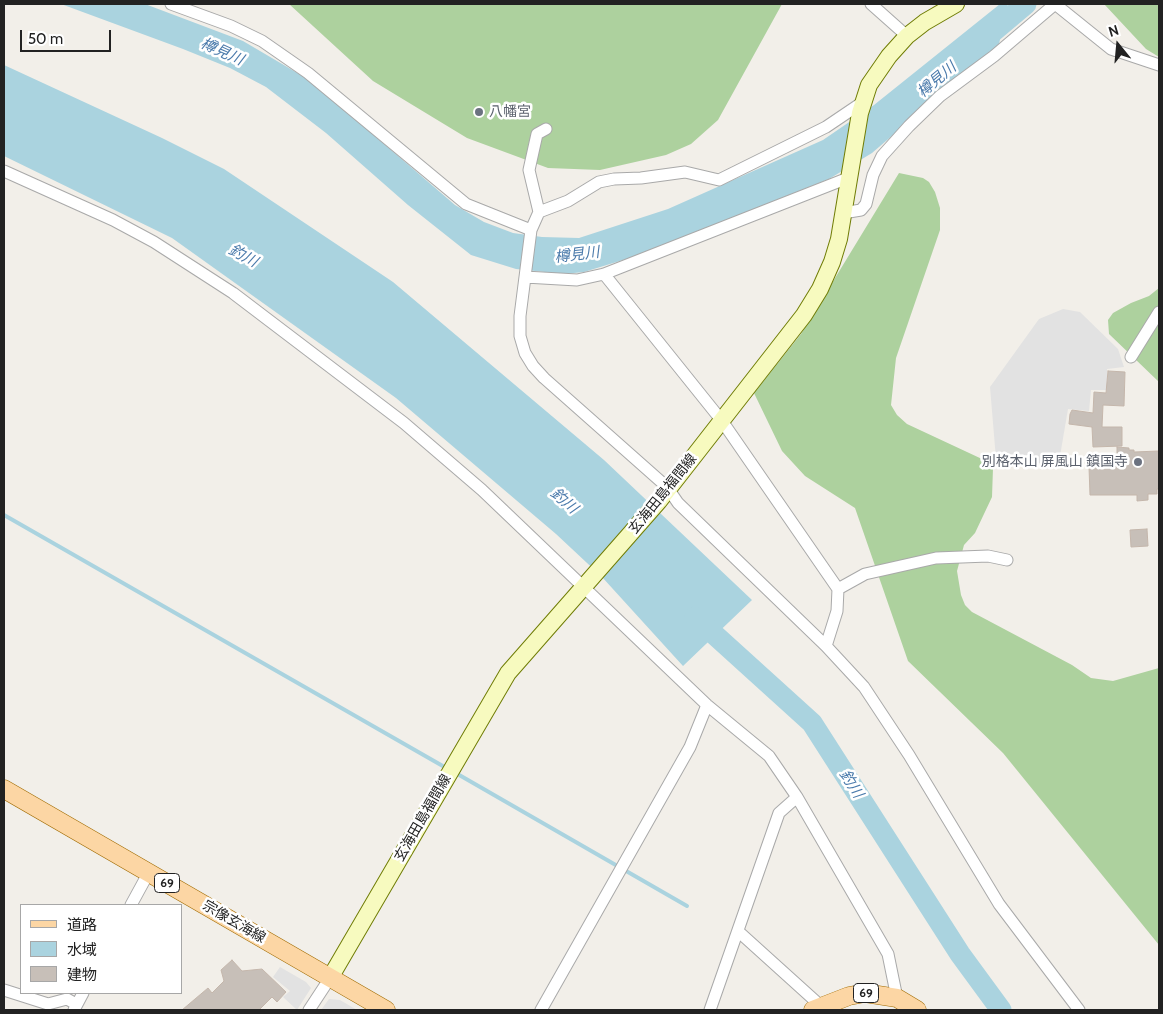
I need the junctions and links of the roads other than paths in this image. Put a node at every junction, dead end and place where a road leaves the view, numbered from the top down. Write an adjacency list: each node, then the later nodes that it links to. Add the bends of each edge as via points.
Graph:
1 (171, 4): 13 (street, via 262,41 308,73 466,204)
2 (870, 4): 5 (street)
3 (956, 4): 5 (main road, 玄海田島福間線)
4 (1055, 4): 6 (street, via 1111,49); 12 (street, via 940,96 909,126 882,156 873,175 866,204 860,210)
5 (907, 36): 7 (main road, 玄海田島福間線, via 878,69)
6 (1159, 65)
7 (861, 108): 10 (main road, 玄海田島福間線); 11 (street, via 719,180 685,172 614,179 600,182)
8 (546, 129): 11 (street, via 537,134 529,170)
9 (4, 171): 21 (street, via 114,220 233,293 404,423)
10 (849, 173): 12 (main road, 玄海田島福間線); 15 (street)
11 (539, 212): 13 (street)
12 (843, 213): 18 (main road, 玄海田島福間線, via 832,262 820,289 784,343)
13 (531, 230): 14 (street)
14 (526, 273): 15 (street, via 577,280); 19 (street, via 520,336 533,366)
15 (604, 274): 18 (street)
16 (1159, 312): 17 (street)
17 (1131, 357)
18 (722, 422): 19 (main road, 玄海田島福間線); 22 (street)
19 (667, 487): 21 (main road, 玄海田島福間線, via 659,501); 23 (street, via 678,503)
20 (1007, 560): 22 (street, via 988,556 936,558 865,574)
21 (588, 583): 24 (street); 30 (main road, 玄海田島福間線, via 508,673)
22 (838, 589): 23 (street, via 837,611)
23 (826, 646): 41 (street, via 883,713 999,904)
24 (707, 705): 26 (street, via 769,756); 38 (street, via 690,747)
25 (4, 789): 27 (main road, 宗像玄海線 / 69)
26 (797, 798): 29 (street, via 778,813); 33 (street, via 888,954)
27 (149, 872): 28 (street); 30 (main road, 宗像玄海線 / 69)
28 (132, 904)
29 (738, 932): 35 (street); 39 (street)
30 (330, 978): 36 (street); 37 (main road, 宗像玄海線 / 69)
31 (4, 990): 34 (street, via 48,1004 67,999)
32 (82, 994): 34 (street)
33 (897, 998): 35 (main road, 69, via 865,993); 40 (main road, 69)
34 (75, 1007)
35 (818, 1008)
36 (309, 1010)
37 (386, 1010)
38 (541, 1010)
39 (710, 1010)
40 (917, 1010)
41 (1079, 1010)

